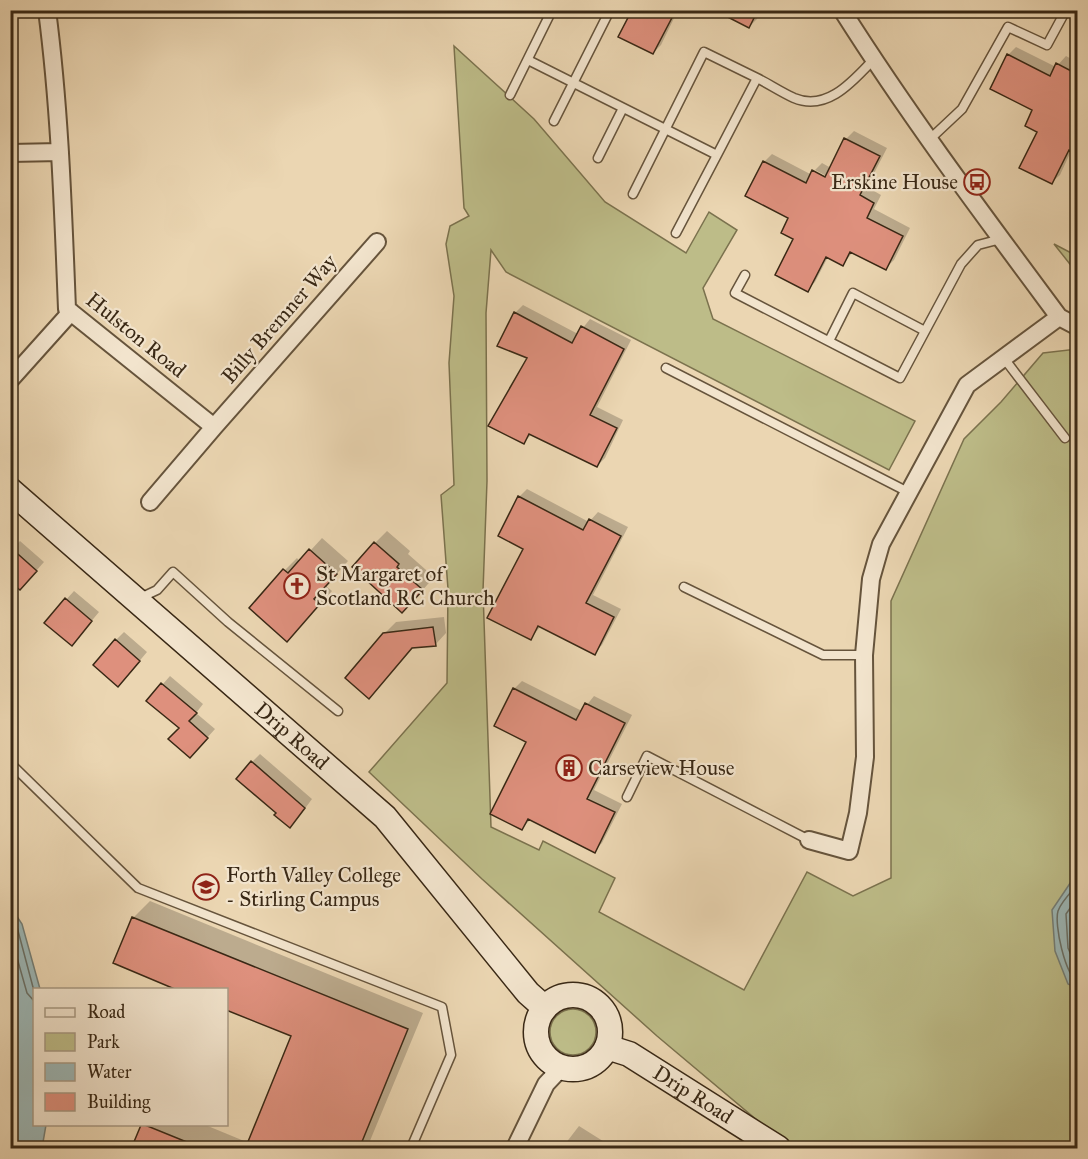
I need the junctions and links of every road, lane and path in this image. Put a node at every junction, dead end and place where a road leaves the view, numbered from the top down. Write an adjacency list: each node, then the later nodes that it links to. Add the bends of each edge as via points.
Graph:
1 (47, 10): 15 (street, Hulston Road)
2 (552, 10): 6 (lane)
3 (610, 10): 9 (lane)
4 (842, 10): 7 (street)
5 (1066, 10): 14 (lane, via 1047,45 1008,27 962,109)
6 (528, 60): 9 (lane); 10 (lane)
7 (873, 60): 8 (lane, via 837,94 819,102 796,99); 14 (street)
8 (757, 78): 13 (lane, via 704,52); 17 (lane)
9 (573, 82): 11 (lane); 12 (lane)
10 (510, 96)
11 (623, 108): 13 (lane); 18 (lane)
12 (554, 121)
13 (666, 130): 17 (lane); 19 (lane)
14 (929, 140): 21 (street)
15 (60, 152): 16 (street); 24 (street, Hulston Road)
16 (10, 153)
17 (717, 155): 20 (lane)
18 (598, 158)
19 (633, 194)
20 (676, 233)
21 (1002, 239): 25 (street); 27 (lane, via 978,244 961,264)
22 (377, 242): 32 (street, Billy Bremner Way)
23 (745, 275): 28 (lane, via 735,293)
24 (70, 312): 31 (street); 32 (street, Hulston Road)
25 (1059, 317): 26 (street); 29 (street)
26 (1077, 327)
27 (925, 331): 28 (lane, via 900,378); 28 (lane, via 853,293)
28 (829, 341)
29 (1003, 357): 33 (lane); 35 (street, via 967,385)
30 (666, 368): 35 (lane)
31 (10, 380)
32 (214, 427): 36 (street, Billy Bremner Way)
33 (1065, 438)
34 (10, 490): 38 (street, Drip Road)
35 (908, 492): 39 (street, via 881,544 871,579)
36 (150, 502)
37 (684, 587): 39 (lane, via 823,656)
38 (138, 599): 40 (lane, via 157,590 173,572); 44 (street, Drip Road, via 385,817 528,993)
39 (864, 655): 43 (street, via 865,756 849,851)
40 (338, 711)
41 (10, 763): 47 (lane, via 138,888 442,1007 451,1055)
42 (627, 797): 43 (lane, via 647,756)
43 (809, 840)
44 (545, 1008): 45 (street, via 554,1000 576,995 598,1004 609,1024); 46 (street, via 538,1018 537,1042 547,1057)
45 (607, 1047): 46 (street, via 593,1063 572,1069); 49 (street, Drip Road, via 629,1054)
46 (561, 1067): 48 (street, via 546,1084)
47 (411, 1149)
48 (515, 1149)
49 (778, 1149)

